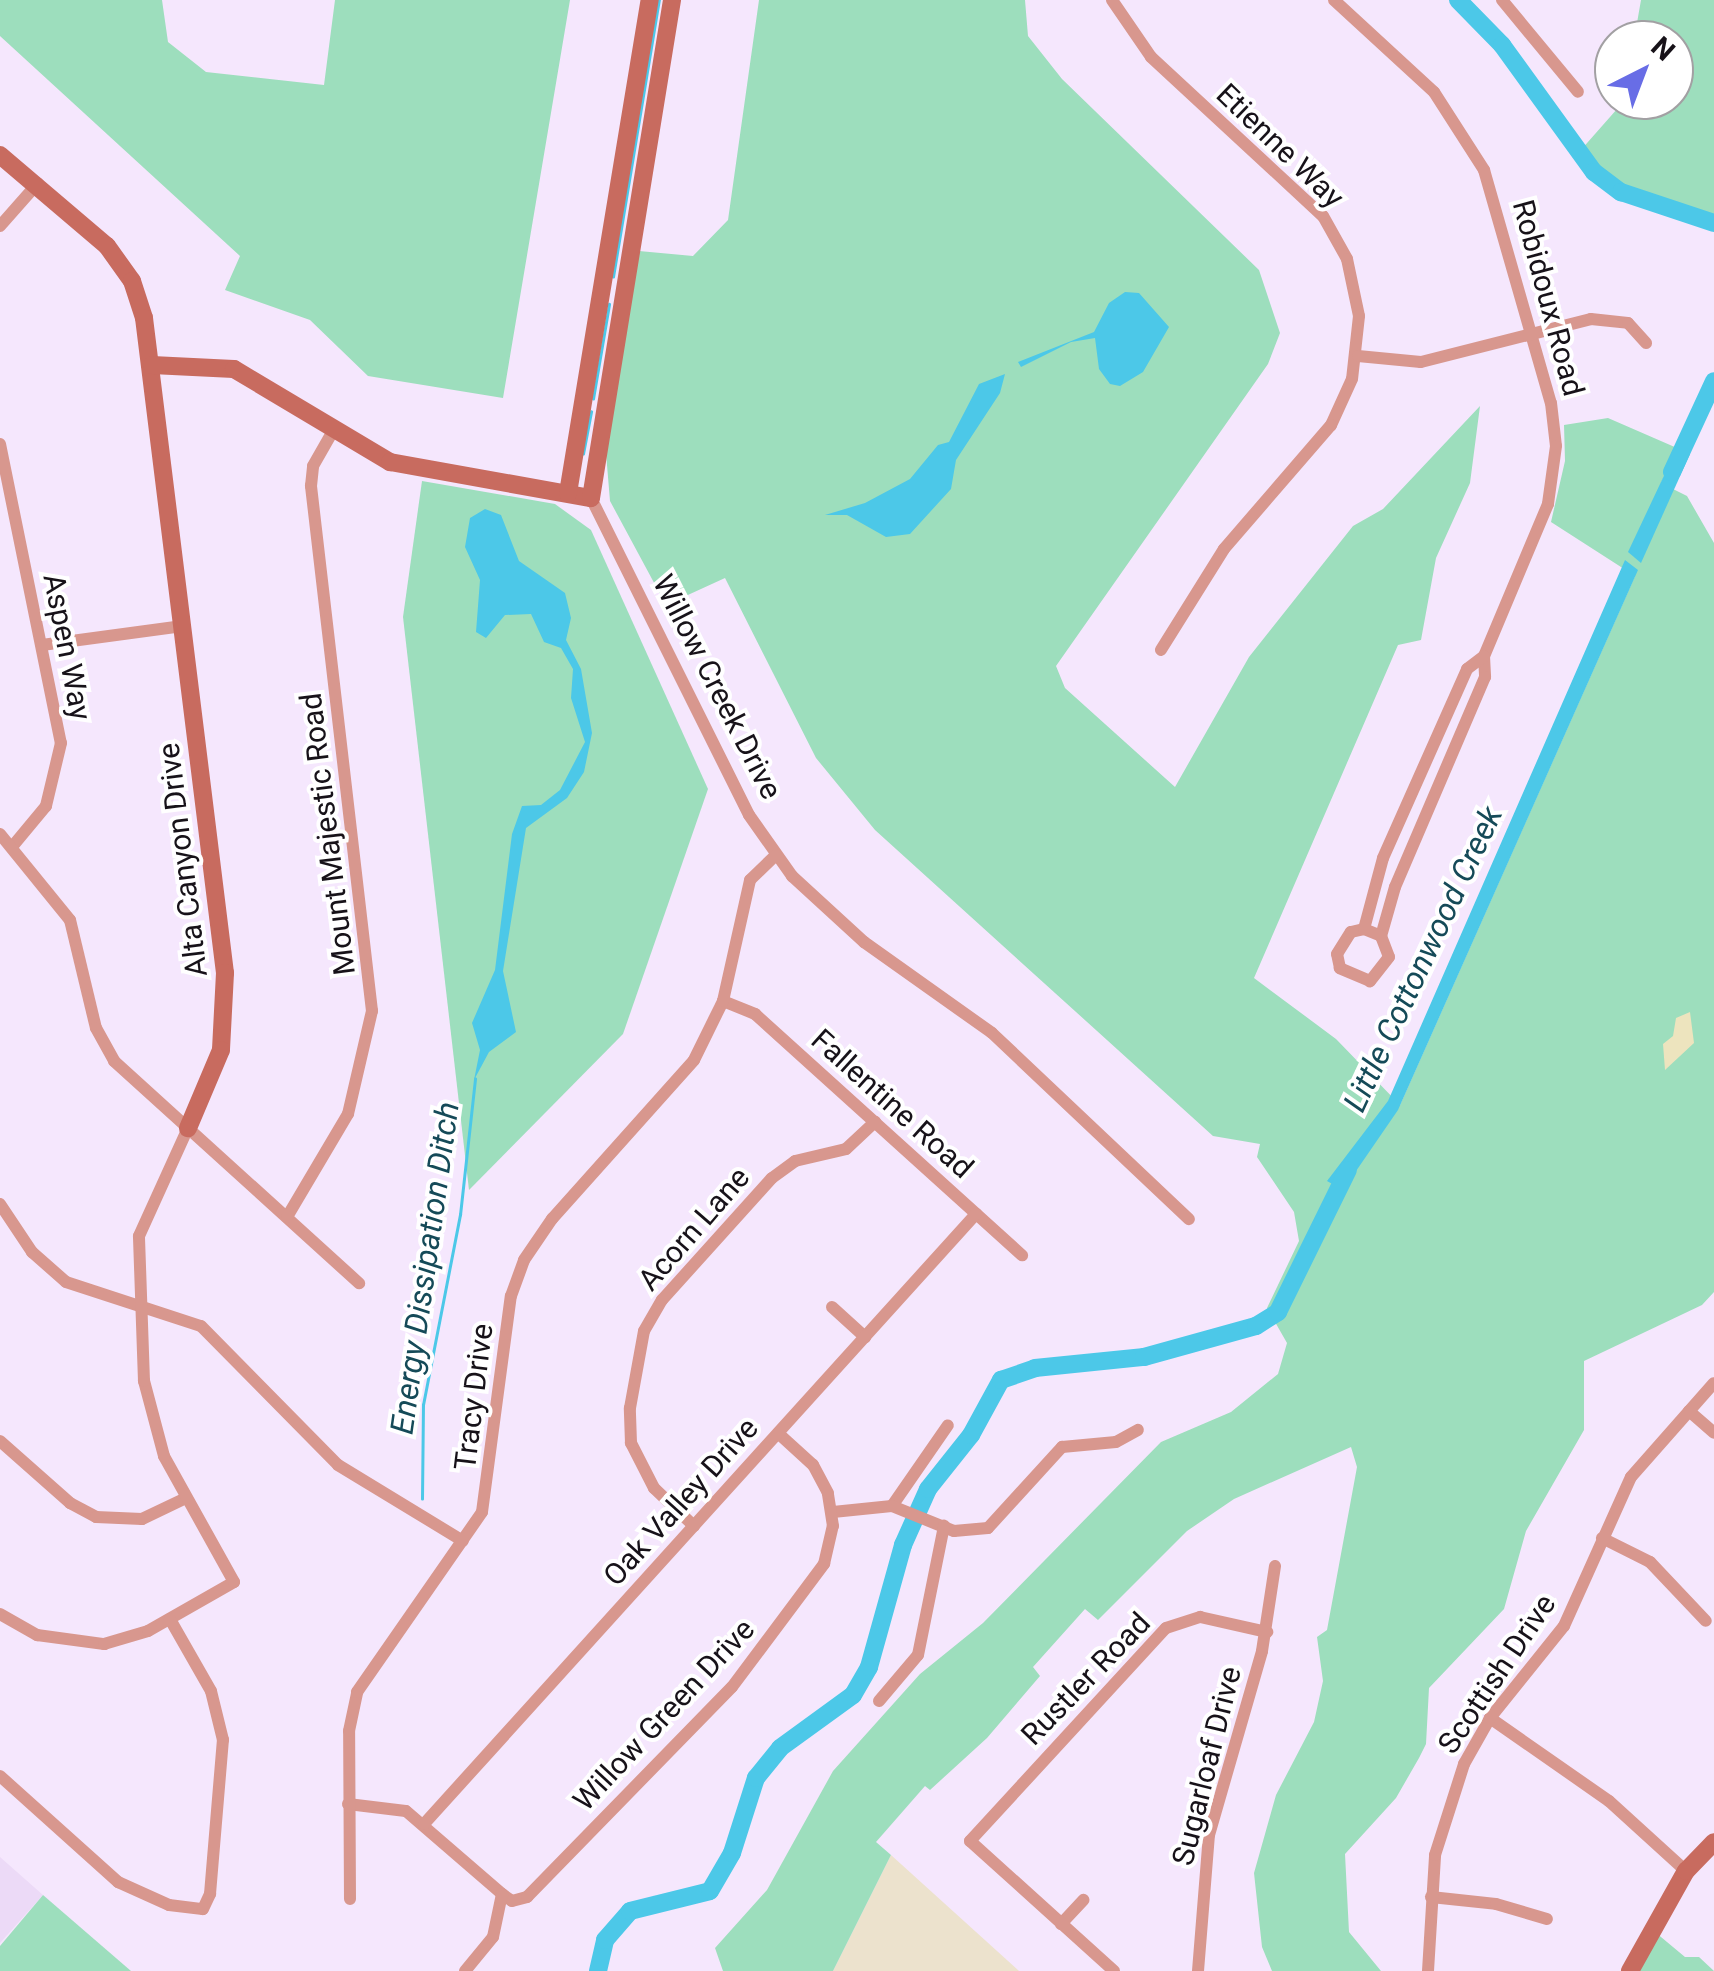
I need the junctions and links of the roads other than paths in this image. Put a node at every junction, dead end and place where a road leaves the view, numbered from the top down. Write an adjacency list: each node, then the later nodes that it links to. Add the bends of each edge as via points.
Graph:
1 (650, 0): 16 (street)
2 (672, 0): 17 (street)
3 (1112, 0): 12 (street, Etienne Way, via 1150,58 1324,216 1356,287)
4 (1334, 0): 10 (street, Robidoux Road, via 1434,92 1472,145 1496,195)
5 (1502, 0): 6 (street)
6 (1578, 92)
7 (0, 155): 8 (street, Alta Canyon Drive)
8 (38, 184): 9 (street); 13 (street, Alta Canyon Drive, via 121,264 144,318)
9 (0, 226)
10 (1532, 333): 11 (street, via 1615,320 1628,323); 12 (street, via 1421,362); 21 (street, Robidoux Road, via 1551,403 1556,467 1543,518)
11 (1646, 343)
12 (1358, 356): 20 (street, Etienne Way, via 1330,425 1224,549)
13 (152, 365): 14 (street, via 234,369); 18 (street, Alta Canyon Drive)
14 (332, 430): 16 (street, via 390,462); 32 (street, Mount Majestic Road, via 313,466 311,486 372,1011 348,1114)
15 (0, 444): 19 (street, Aspen Way)
16 (568, 493): 17 (street)
17 (591, 498): 24 (street, Willow Creek Drive)
18 (183, 626): 19 (street); 29 (street, Alta Canyon Drive, via 227,999 213,1075)
19 (42, 645): 23 (street, Aspen Way, via 60,765 46,806)
20 (1161, 650)
21 (1484, 656): 25 (street, Robidoux Road, via 1467,669 1384,858); 26 (street, Robidoux Road, via 1485,677 1400,871)
22 (0, 834): 23 (street)
23 (12, 846): 29 (street, via 70,920 104,1046)
24 (776, 856): 27 (street, Tracy Drive, via 750,880); 33 (street, Willow Creek Drive, via 840,924 1013,1051)
25 (1364, 928): 26 (street); 26 (street, Robidoux Road, via 1351,932 1338,954 1346,974 1363,981 1382,973 1390,950)
26 (1381, 936)
27 (723, 1000): 28 (street, Fallentine Road, via 755,1014); 52 (street, Tracy Drive, via 694,1060 552,1219 524,1260 490,1428 487,1499)
28 (874, 1122): 31 (street, Fallentine Road); 49 (street, Acorn Lane, via 846,1148 794,1161 772,1178 662,1300 644,1330 631,1443 654,1488)
29 (188, 1128): 32 (street); 36 (street, Alta Canyon Drive, via 144,1217)
30 (0, 1204): 36 (street, via 32,1252 58,1275 84,1291)
31 (976, 1214): 34 (street, Fallentine Road); 38 (street, Oak Valley Drive)
32 (287, 1217): 35 (street)
33 (1189, 1219)
34 (1022, 1255)
35 (359, 1283)
36 (140, 1306): 46 (street, Alta Canyon Drive, via 148,1406); 52 (street, via 186,1317 216,1336 338,1466)
37 (832, 1307): 38 (street)
38 (865, 1336): 43 (street, Oak Valley Drive)
39 (1714, 1384): 40 (street, Scottish Drive)
40 (1689, 1410): 44 (street); 51 (street, Scottish Drive, via 1631,1477)
41 (948, 1425): 47 (street)
42 (1138, 1430): 50 (street, via 1116,1442 1062,1447 988,1528 964,1532)
43 (778, 1433): 48 (street, via 812,1465); 49 (street, Oak Valley Drive)
44 (1714, 1433)
45 (0, 1441): 46 (street, via 70,1503 96,1517 142,1519)
46 (186, 1498): 55 (street, Alta Canyon Drive, via 234,1582)
47 (897, 1507): 48 (street); 50 (street)
48 (833, 1512): 65 (street, Willow Green Drive, via 830,1550 819,1572 732,1687 528,1897)
49 (694, 1526): 62 (street, Oak Valley Drive)
50 (944, 1526): 58 (street, via 918,1655)
51 (1602, 1538): 56 (street, via 1650,1562); 59 (street, Scottish Drive, via 1564,1626)
52 (463, 1541): 61 (street, Tracy Drive, via 357,1692)
53 (1275, 1566): 57 (street, Sugarloaf Drive)
54 (0, 1614): 55 (street, via 37,1635 89,1645 133,1638)
55 (170, 1619): 60 (street, via 210,1691 223,1740 210,1894 203,1909 169,1905 118,1882)
56 (1706, 1621)
57 (1266, 1632): 70 (street, Rustler Road, via 1200,1617 1166,1628 970,1841); 73 (street, Sugarloaf Drive, via 1209,1835)
58 (878, 1701)
59 (1490, 1718): 64 (street, via 1609,1801); 66 (street, Scottish Drive, via 1451,1795)
60 (0, 1776)
61 (348, 1804): 62 (street, via 395,1807); 67 (street, Tracy Drive)
62 (424, 1824): 65 (street)
63 (1714, 1842): 64 (street)
64 (1686, 1871): 75 (street)
65 (502, 1894): 71 (street, via 493,1937)
66 (1431, 1896): 69 (street, via 1496,1904); 74 (street, Scottish Drive)
67 (350, 1899)
68 (1083, 1900): 70 (street)
69 (1547, 1920)
70 (1062, 1924): 72 (street)
71 (464, 1971)
72 (1114, 1971)
73 (1198, 1971)
74 (1428, 1971)
75 (1630, 1971)

